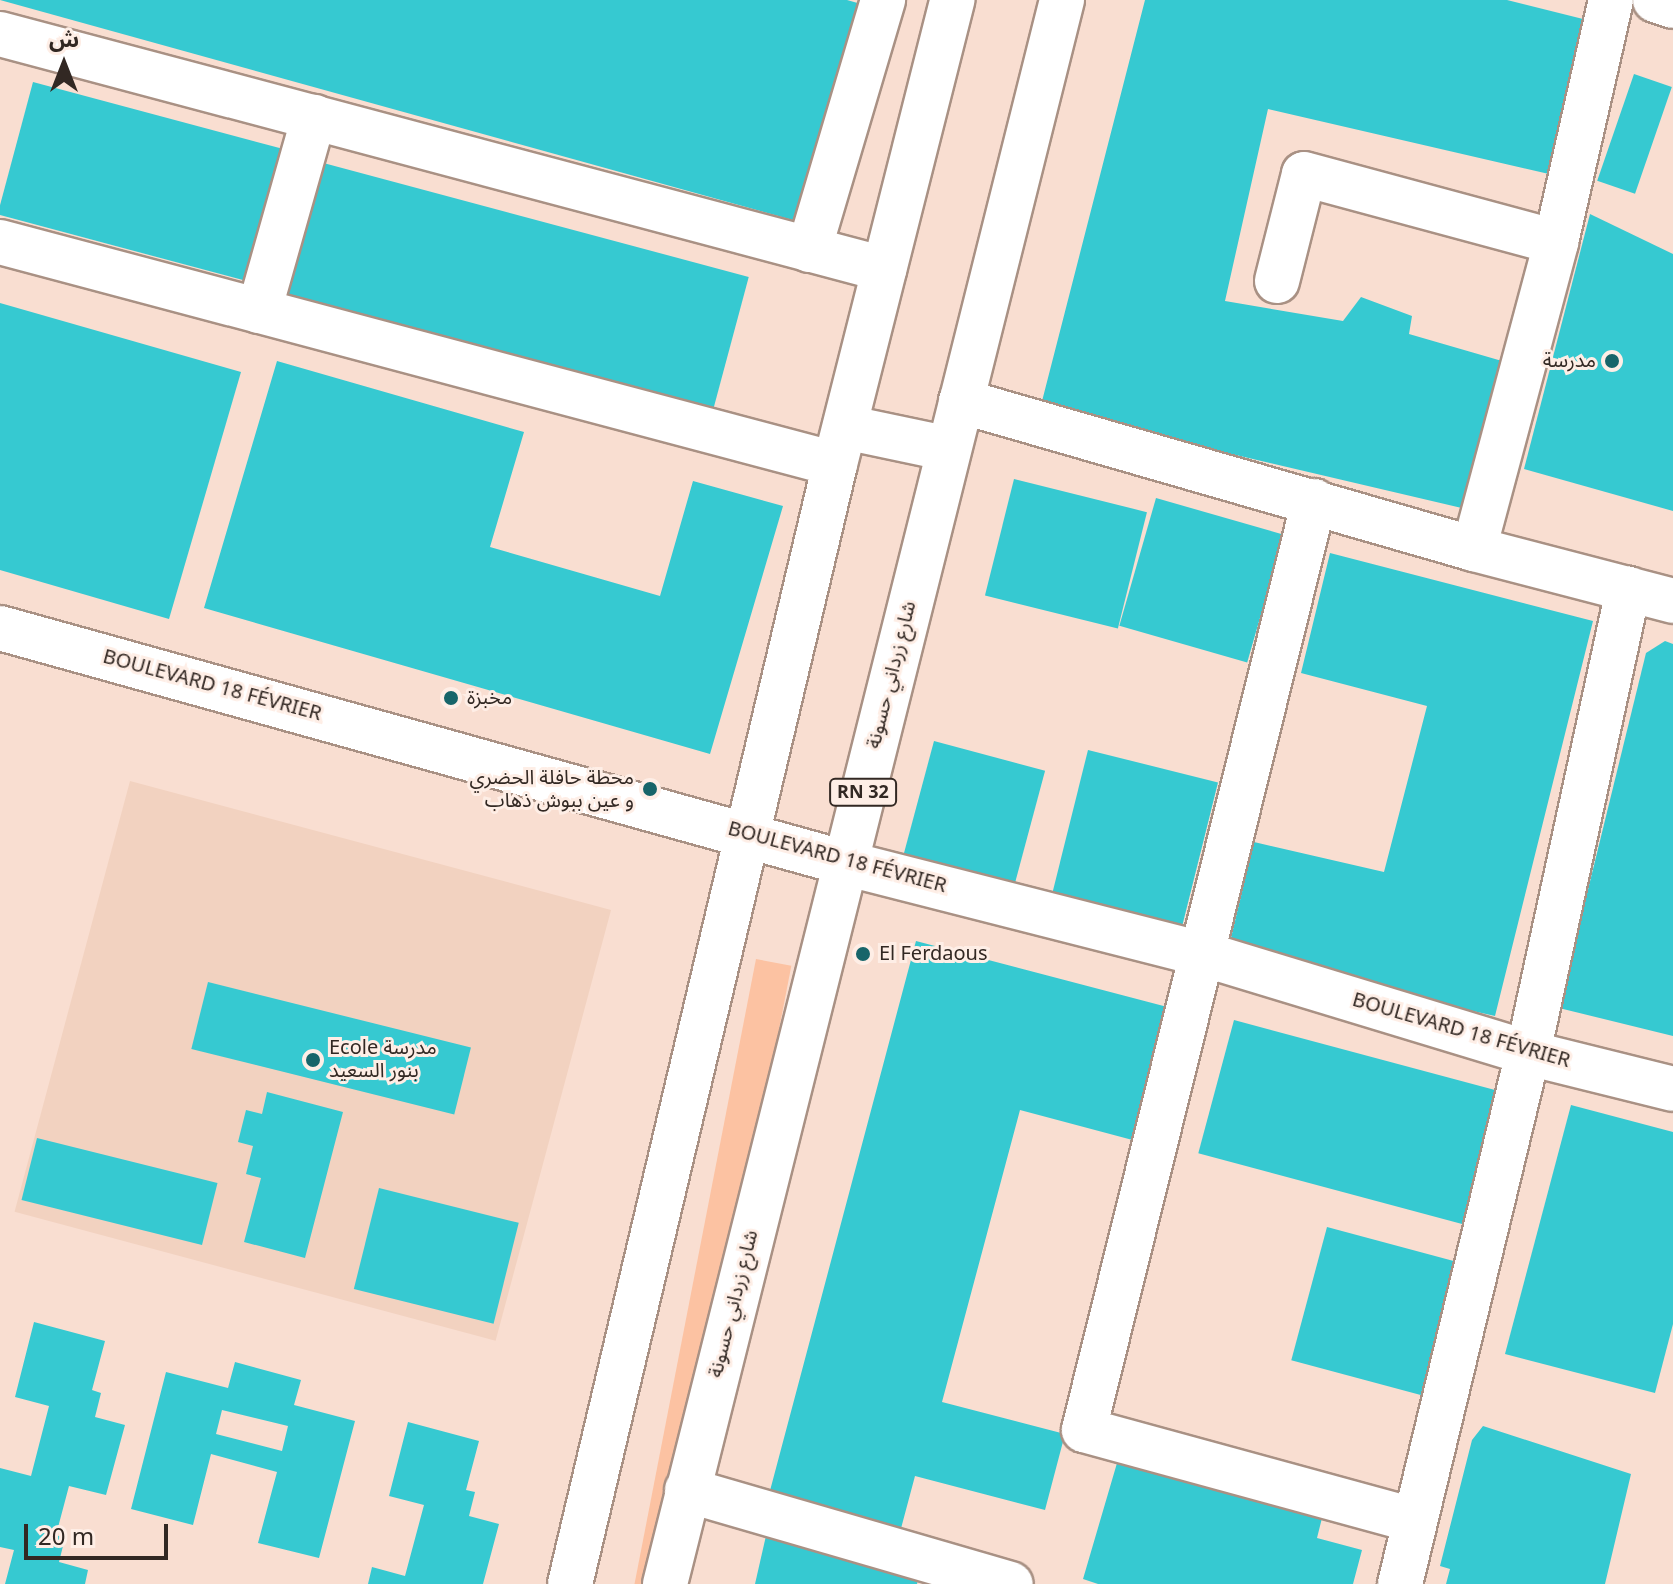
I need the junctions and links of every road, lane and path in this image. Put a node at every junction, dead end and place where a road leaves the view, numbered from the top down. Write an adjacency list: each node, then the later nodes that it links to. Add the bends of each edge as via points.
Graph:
1 (883, 0): 11 (street)
2 (952, 0): 12 (street)
3 (1062, 0): 15 (street, شارع زرداني حسونة / RN 32)
4 (1611, 0): 10 (street)
5 (1655, 0): 6 (street)
6 (1673, 6)
7 (0, 34): 8 (street)
8 (314, 117): 11 (street); 14 (street)
9 (0, 242): 14 (street)
10 (1556, 242): 13 (street, via 1304,174); 19 (street)
11 (809, 250): 12 (street)
12 (884, 269): 16 (street)
13 (1277, 281)
14 (259, 311): 16 (street)
15 (961, 401): 17 (street, شارع زرداني حسونة / RN 32); 18 (street)
16 (840, 445): 17 (street); 23 (street)
17 (949, 449): 24 (street, شارع زرداني حسونة / RN 32)
18 (1314, 501): 19 (street); 25 (street)
19 (1474, 549): 20 (street)
20 (1628, 589): 21 (street); 26 (street)
21 (1673, 601)
22 (0, 628): 23 (street, BOULEVARD 18 FÉVRIER)
23 (748, 834): 24 (street, BOULEVARD 18 FÉVRIER); 30 (street)
24 (845, 863): 25 (street, BOULEVARD 18 FÉVRIER); 28 (street, شارع زرداني حسونة / RN 32)
25 (1203, 954): 26 (street, BOULEVARD 18 FÉVRIER); 29 (street, via 1084,1430)
26 (1528, 1053): 27 (street, BOULEVARD 18 FÉVRIER); 29 (street)
27 (1673, 1089)
28 (687, 1490): 31 (street, شارع زرداني حسونة / RN 32); 32 (street)
29 (1414, 1520): 33 (street)
30 (570, 1584)
31 (665, 1584)
32 (1011, 1584)
33 (1400, 1584)

